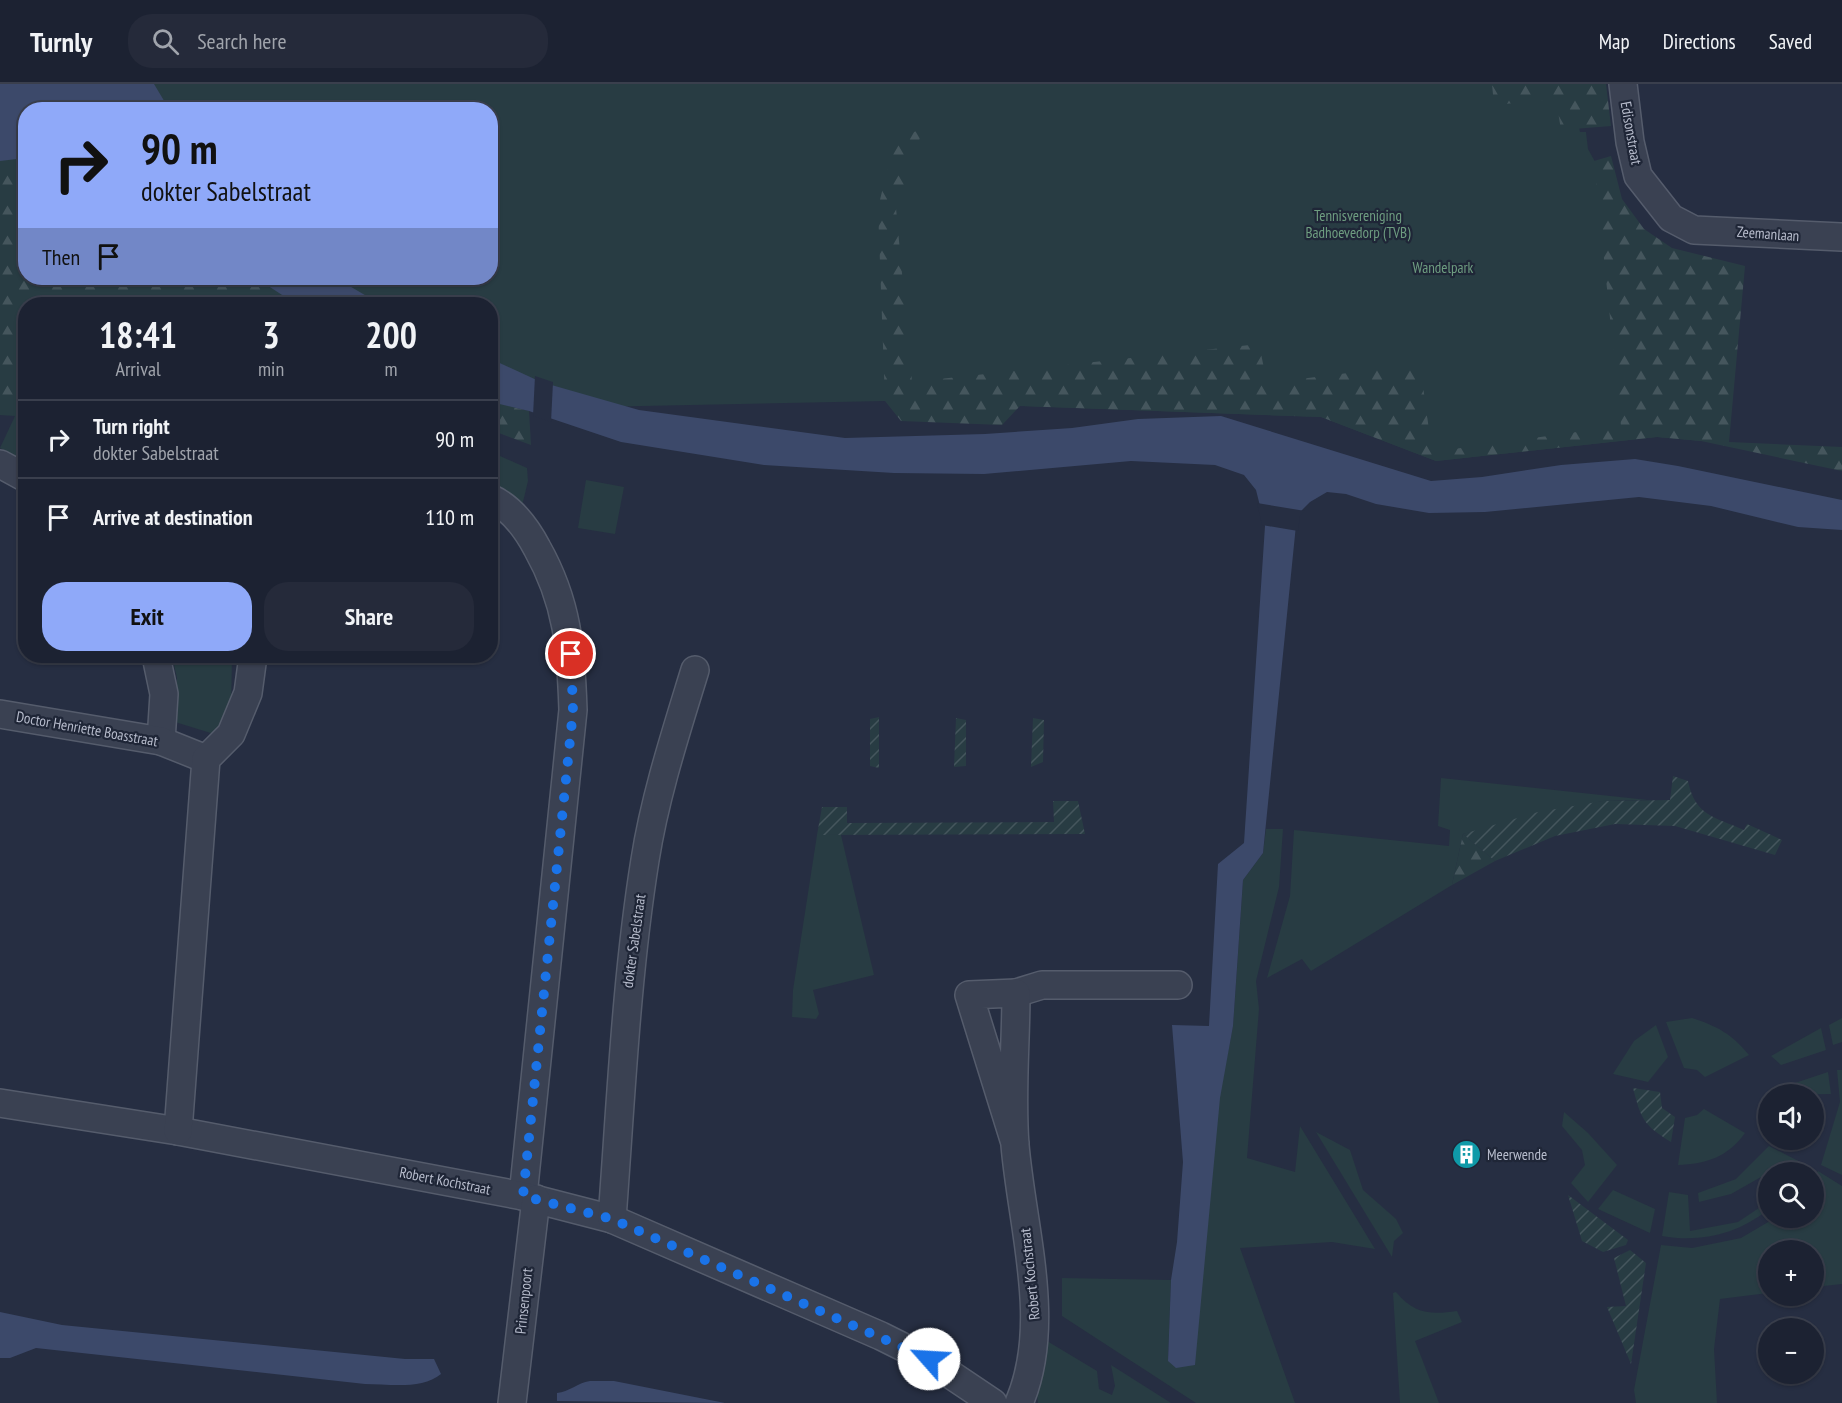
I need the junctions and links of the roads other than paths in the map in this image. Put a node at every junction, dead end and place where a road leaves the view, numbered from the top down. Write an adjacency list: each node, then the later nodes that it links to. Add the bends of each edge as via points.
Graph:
1 (1623, 84): 2 (street, Edisonstraat, via 1638,176 1671,218)
2 (1694, 230): 3 (street, Zeemanlaan)
3 (1842, 237)
4 (0, 464): 5 (street)
5 (18, 474)
6 (498, 504): 18 (street, via 525,525 554,578 571,654 573,711)
7 (157, 663): 11 (street, via 164,694)
8 (252, 663): 12 (street, via 248,693 231,734)
9 (695, 670): 19 (street, dokter Sabelstraat, via 645,858 626,1003)
10 (0, 714): 11 (street, Doctor Henriette Boasstraat)
11 (161, 741): 12 (street, Doctor Henriette Boasstraat)
12 (206, 759): 16 (street)
13 (1178, 985): 14 (street, Robert Kochstraat, via 1042,985)
14 (1016, 993): 17 (street, Robert Kochstraat); 17 (street, Robert Kochstraat, via 969,995)
15 (0, 1103): 16 (street, Robert Kochstraat)
16 (178, 1131): 18 (street, Robert Kochstraat)
17 (1015, 1143): 22 (street, Robert Kochstraat, via 1036,1325 1032,1359)
18 (530, 1198): 19 (street, Robert Kochstraat); 20 (street, Prinsenpoort)
19 (612, 1219): 21 (street, Robert Kochstraat, via 929,1359)
20 (512, 1403)
21 (993, 1403)
22 (1019, 1403)

